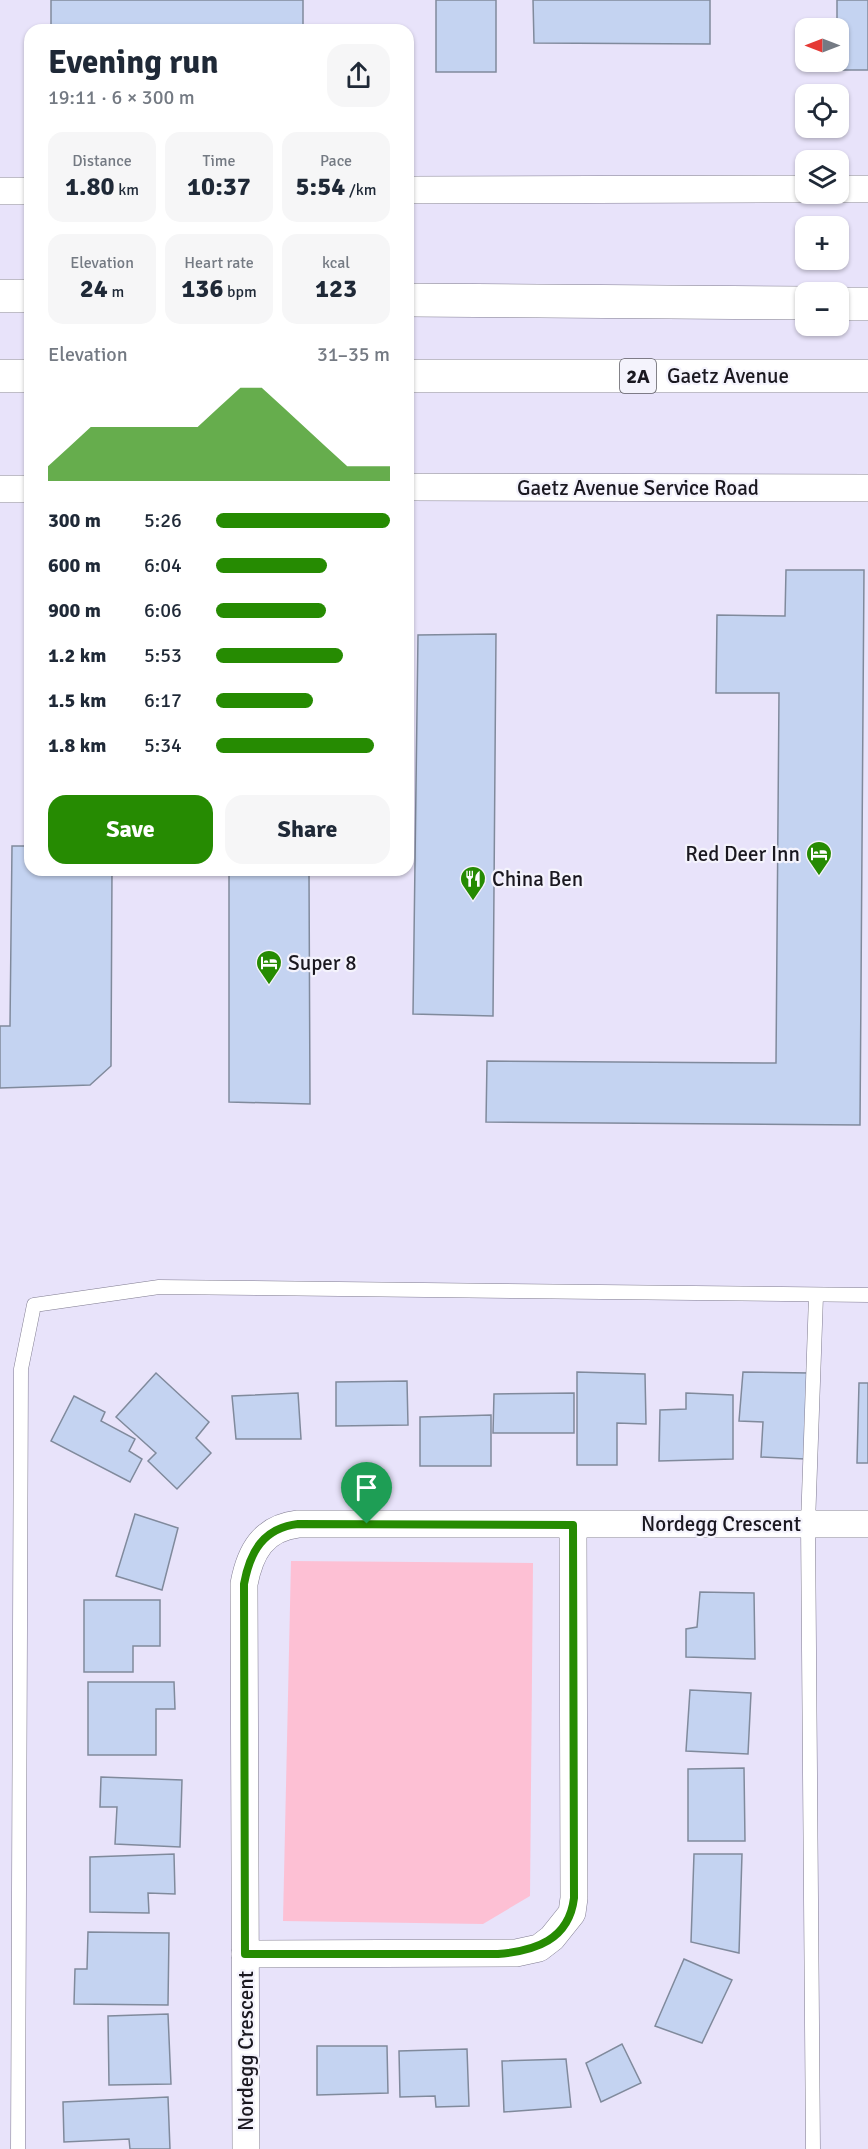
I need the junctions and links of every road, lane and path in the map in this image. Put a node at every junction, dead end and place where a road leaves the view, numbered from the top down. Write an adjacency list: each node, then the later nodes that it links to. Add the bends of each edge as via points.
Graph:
1 (795, 189): 5 (street)
2 (849, 189): 3 (street)
3 (868, 189)
4 (24, 190): 6 (street)
5 (414, 190)
6 (0, 191)
7 (0, 296): 8 (main road)
8 (24, 296)
9 (414, 300): 10 (main road)
10 (795, 303)
11 (849, 304): 12 (main road)
12 (868, 304)
13 (0, 376): 14 (main road)
14 (24, 376)
15 (414, 376): 16 (main road, Gaetz Avenue / 2A)
16 (868, 376)
17 (414, 487): 18 (street, Gaetz Avenue Service Road)
18 (868, 488)
19 (0, 489): 20 (street)
20 (24, 489)
21 (868, 1295): 22 (lane)
22 (816, 1296): 23 (lane); 27 (lane, via 159,1287 34,1305 21,1369)
23 (808, 1524): 24 (street, Nordegg Crescent); 25 (street, Nordegg Crescent); 29 (lane)
24 (868, 1524)
25 (573, 1525): 26 (street, Nordegg Crescent, via 574,1898 572,1913 563,1925 539,1948 516,1953); 26 (street, Nordegg Crescent, via 291,1525 273,1532 252,1552 244,1584)
26 (245, 1954): 28 (street, Nordegg Crescent)
27 (18, 2149)
28 (246, 2149)
29 (813, 2149)

